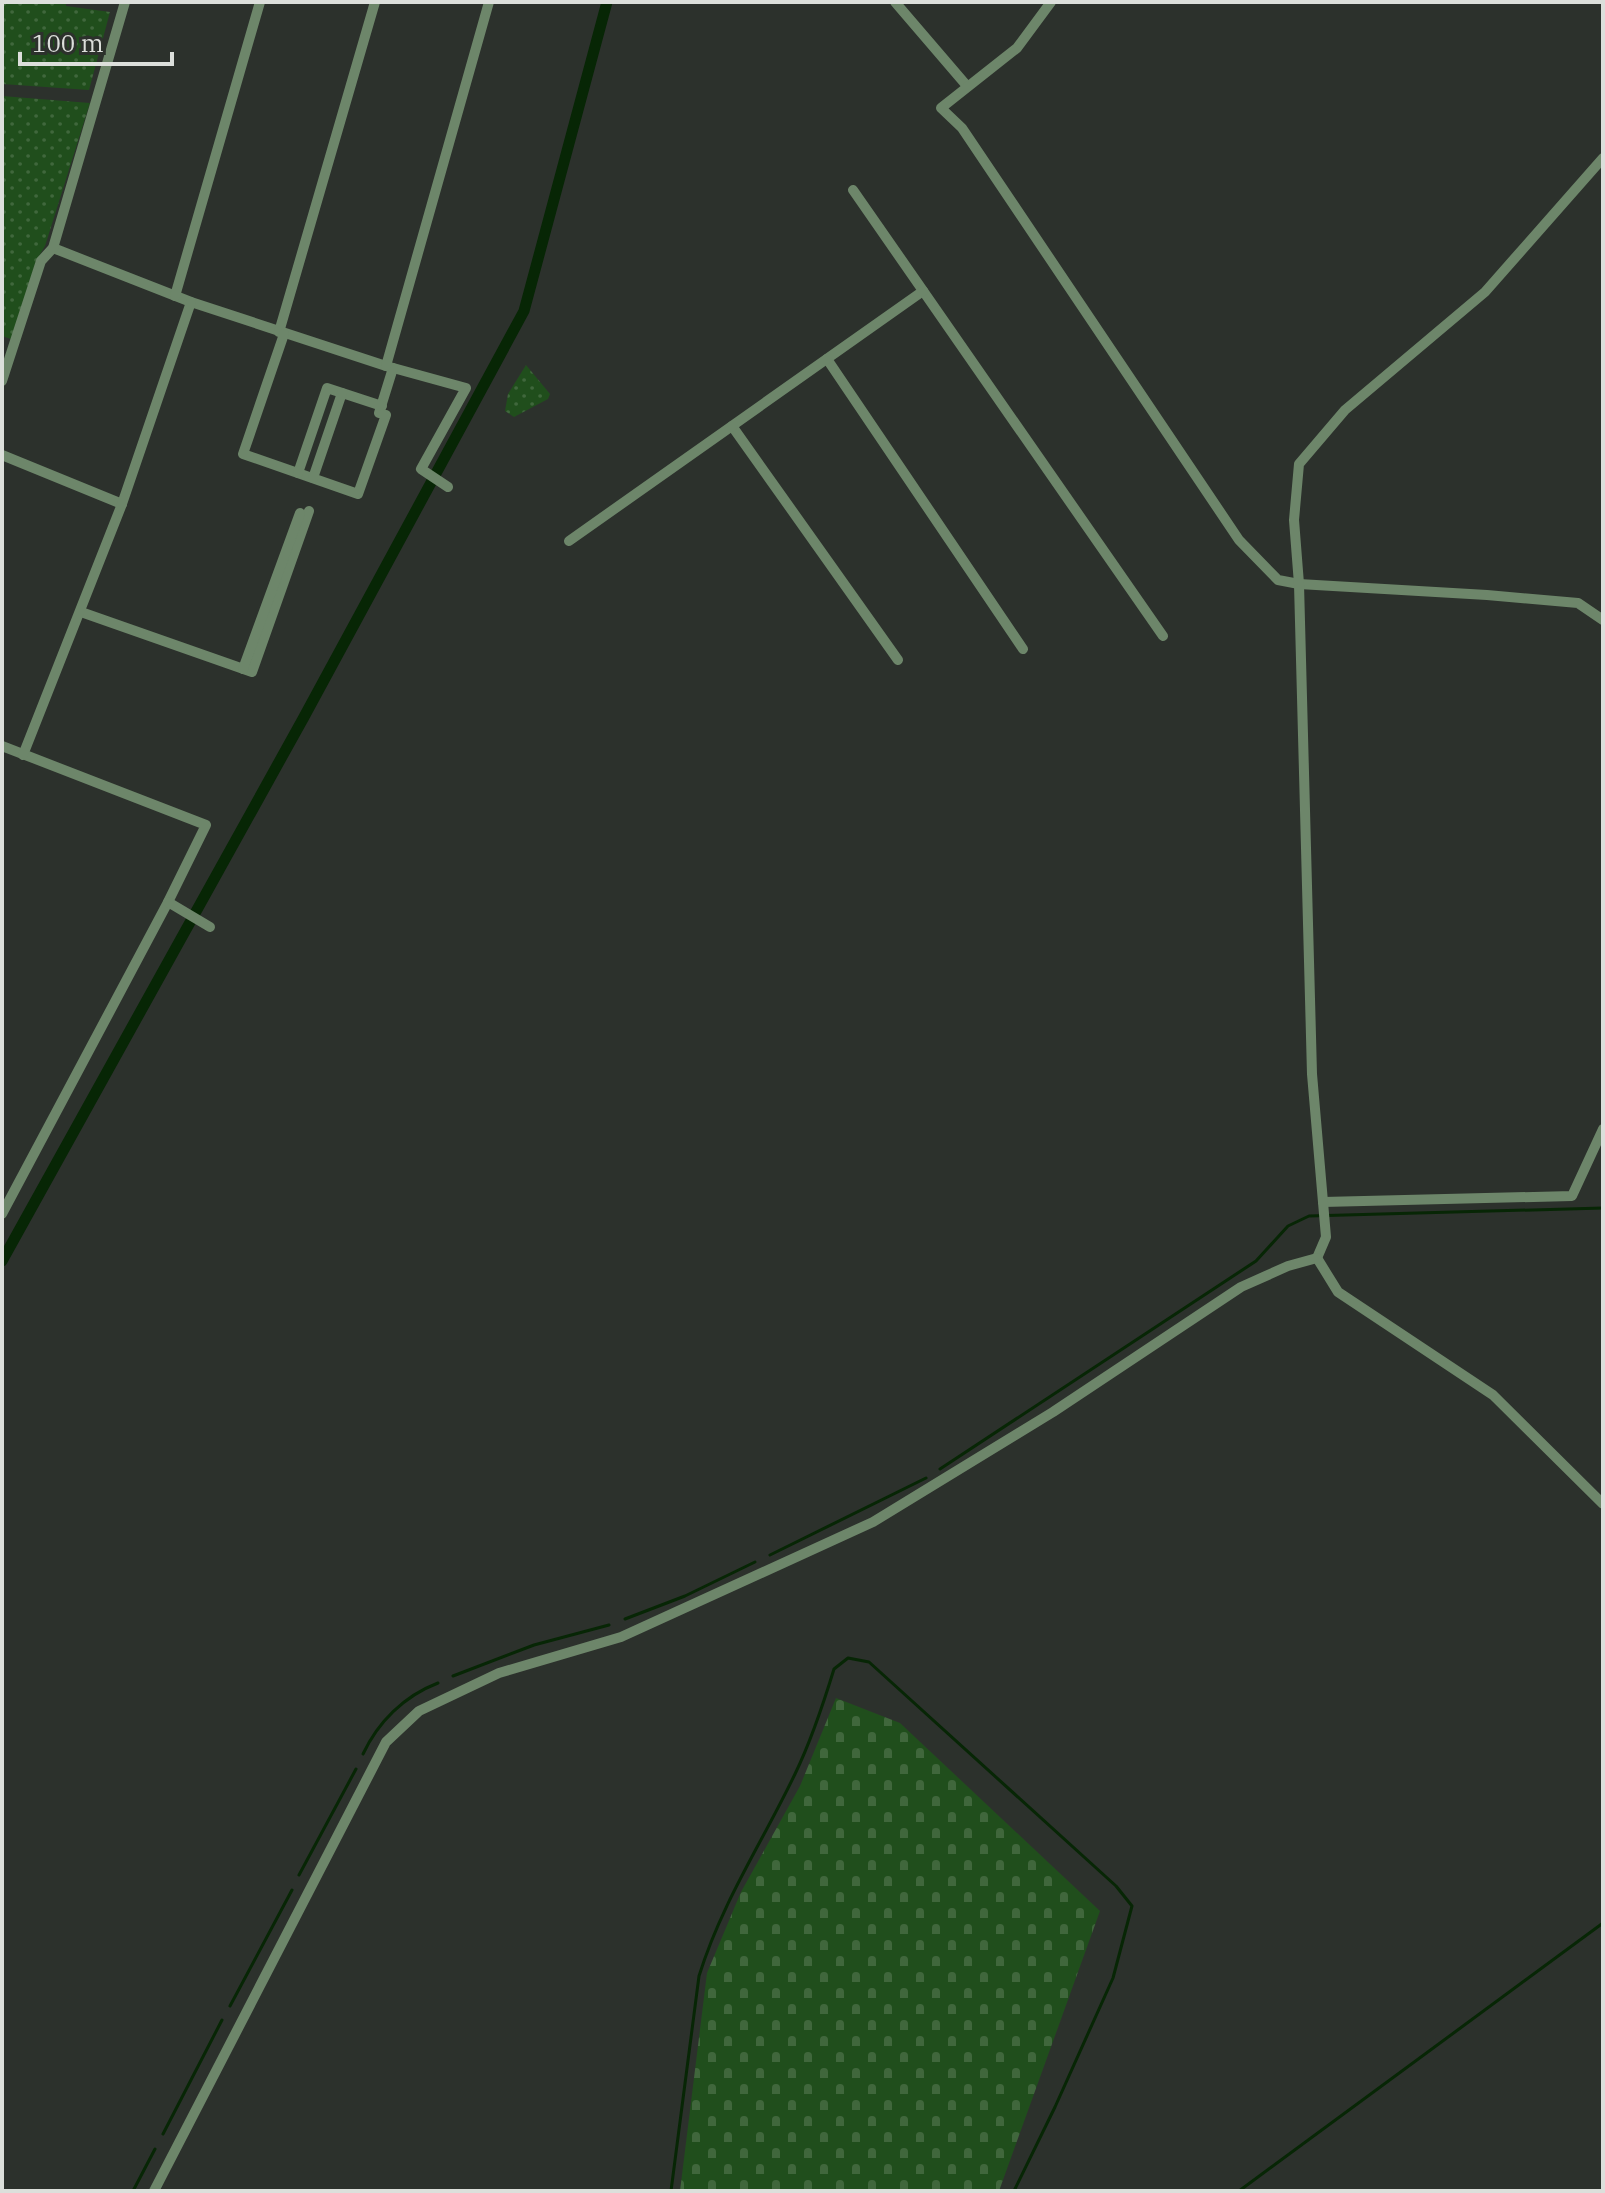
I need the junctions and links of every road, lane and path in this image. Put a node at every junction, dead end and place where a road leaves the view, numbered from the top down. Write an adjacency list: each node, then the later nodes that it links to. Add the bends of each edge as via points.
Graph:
1 (125, 2): 10 (street)
2 (260, 2): 12 (street)
3 (375, 2): 14 (street)
4 (489, 2): 16 (street)
5 (895, 2): 7 (street)
6 (1051, 2): 7 (street, via 1017,48)
7 (967, 86): 28 (street, via 941,108 962,128 1239,540 1278,580)
8 (1603, 158): 28 (street, via 1485,292 1345,410 1299,464 1294,520)
9 (853, 190): 11 (street)
10 (53, 248): 12 (street); 17 (street, via 41,261)
11 (923, 291): 15 (street); 31 (street)
12 (175, 296): 13 (street)
13 (191, 302): 14 (street); 25 (street)
14 (282, 333): 16 (street); 22 (street, via 243,454)
15 (827, 359): 20 (street); 32 (street)
16 (389, 367): 19 (street); 24 (street, via 466,388 421,469)
17 (2, 381)
18 (342, 393): 19 (street); 22 (street, via 327,388); 23 (street)
19 (382, 406): 23 (street, via 379,413 386,415 358,494)
20 (732, 426): 27 (street); 33 (street)
21 (2, 455): 25 (street)
22 (298, 473): 23 (street)
23 (313, 478)
24 (448, 487)
25 (122, 504): 29 (street)
26 (304, 512): 29 (street, via 252,672)
27 (569, 541)
28 (1299, 584): 30 (street, via 1578,603); 39 (street, via 1311,1060)
29 (81, 612): 35 (street)
30 (1603, 620)
31 (1163, 636)
32 (1023, 649)
33 (898, 660)
34 (2, 746): 35 (street)
35 (23, 755): 36 (street, via 206,825)
36 (168, 902): 37 (street); 40 (street)
37 (210, 927)
38 (1603, 1129): 39 (street, via 1572,1196)
39 (1324, 1211): 41 (street, via 1326,1237)
40 (2, 1214)
41 (1317, 1258): 42 (street, via 1338,1292 1493,1395); 43 (street, via 1241,1287 1053,1412 873,1522 621,1637 499,1673 419,1711 386,1742)
42 (1603, 1504)
43 (154, 2191)

